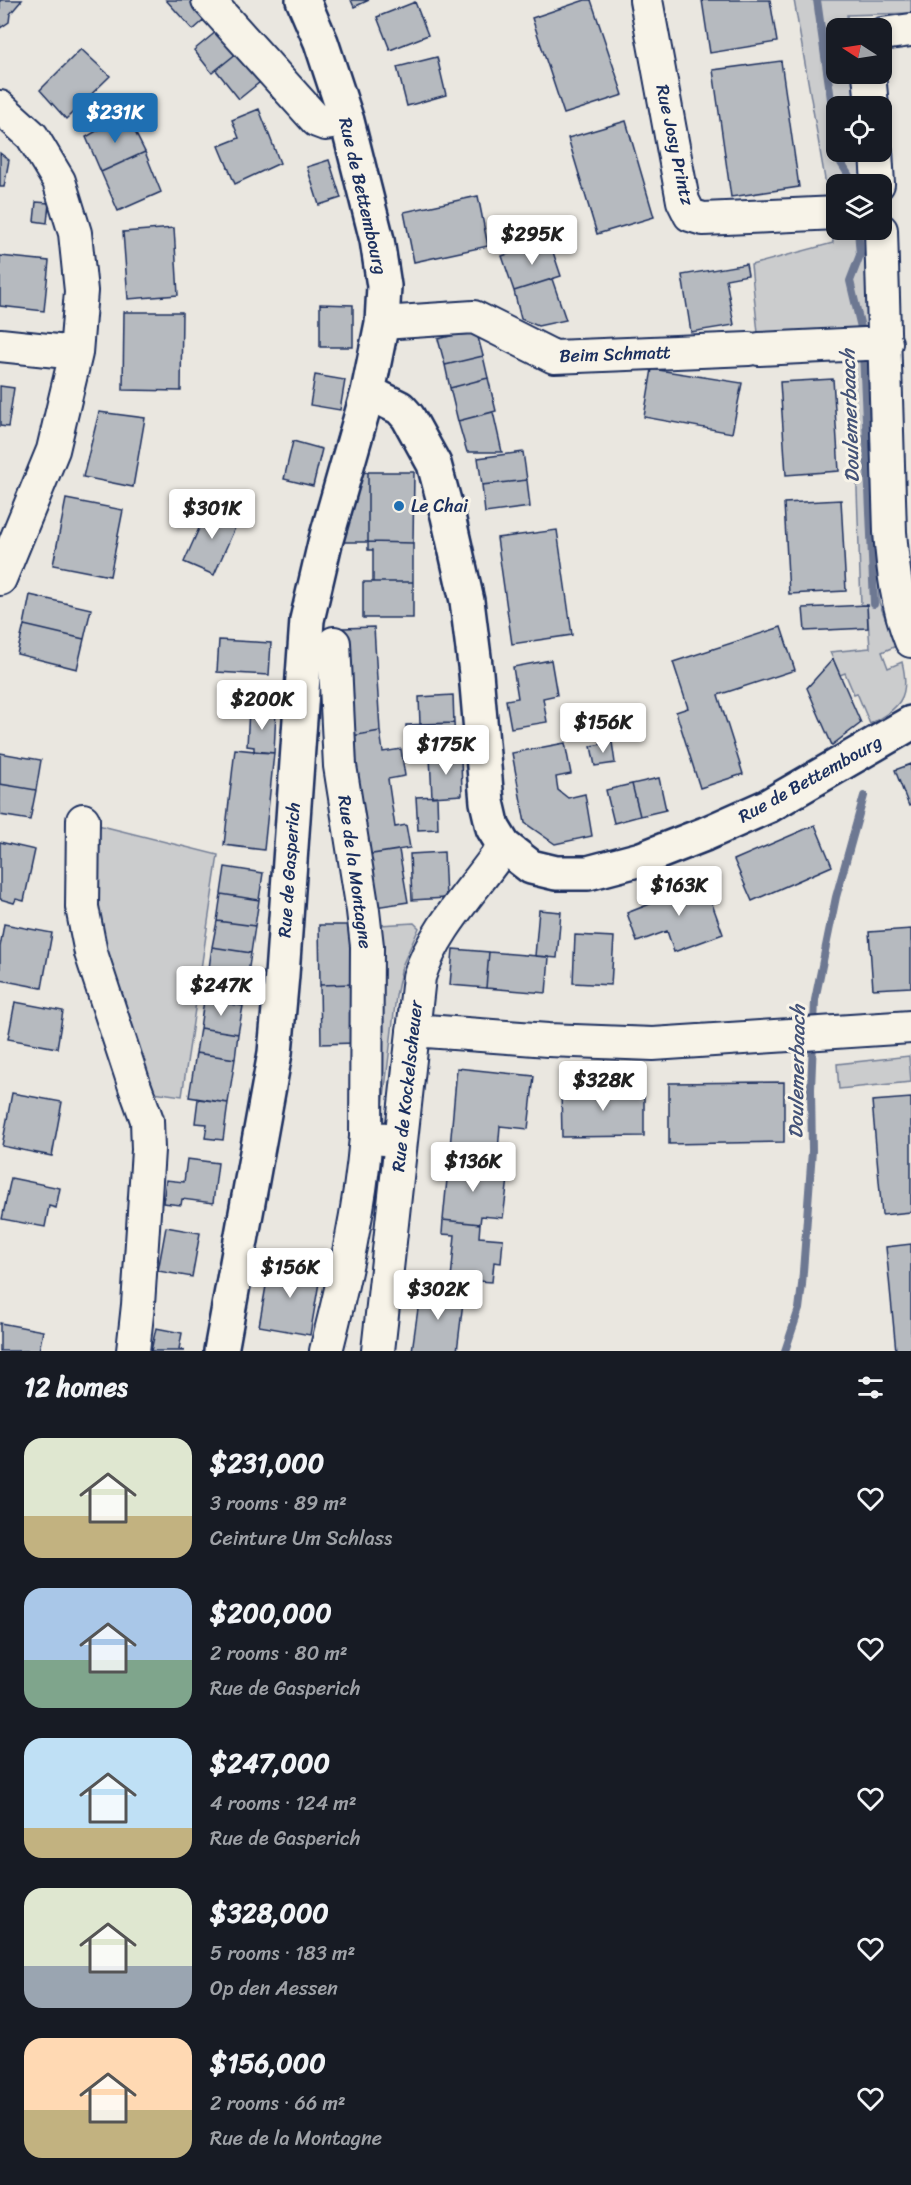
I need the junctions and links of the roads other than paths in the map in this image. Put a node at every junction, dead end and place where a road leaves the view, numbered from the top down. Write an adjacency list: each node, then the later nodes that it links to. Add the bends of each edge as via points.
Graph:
1 (208, 0): 7 (street, via 317,121)
2 (303, 0): 7 (main road, Rue de Bettembourg)
3 (646, 0): 8 (street, Rue Josy Printz, via 683,201 690,215 703,219)
4 (911, 30): 5 (street)
5 (892, 33)
6 (0, 107): 13 (street, via 32,136 59,181 75,233 81,291)
7 (347, 121): 10 (main road, Rue de Bettembourg, via 377,240 384,286)
8 (826, 213)
9 (881, 240): 12 (street)
10 (382, 323): 12 (street, Beim Schmatt, via 474,317 554,357 754,349); 14 (main road, Rue de Bettembourg)
11 (0, 345): 13 (street)
12 (881, 349): 16 (street, via 895,582)
13 (76, 353): 15 (street, via 53,450)
14 (368, 392): 20 (main road, Rue de Bettembourg, via 400,408 434,464 467,601 487,802 493,828); 26 (main road, Rue de Gasperich, via 307,620 275,1053)
15 (0, 579)
16 (911, 641)
17 (334, 643): 23 (street, Rue de la Montagne, via 340,766 367,946)
18 (911, 723): 20 (main road, Rue de Bettembourg, via 768,806 640,859 588,873 556,873 531,867)
19 (83, 820): 25 (street, via 82,907 91,953 147,1119)
20 (504, 846): 22 (street, Rue de Kockelscheuer, via 425,957)
21 (911, 1027): 22 (street, via 652,1044)
22 (413, 1030): 24 (street, Rue de Kockelscheuer)
23 (366, 1137): 24 (street); 27 (street, Rue de la Montagne, via 356,1221)
24 (401, 1140): 28 (street, Rue de Kockelscheuer)
25 (133, 1351)
26 (220, 1351)
27 (326, 1351)
28 (378, 1351)

